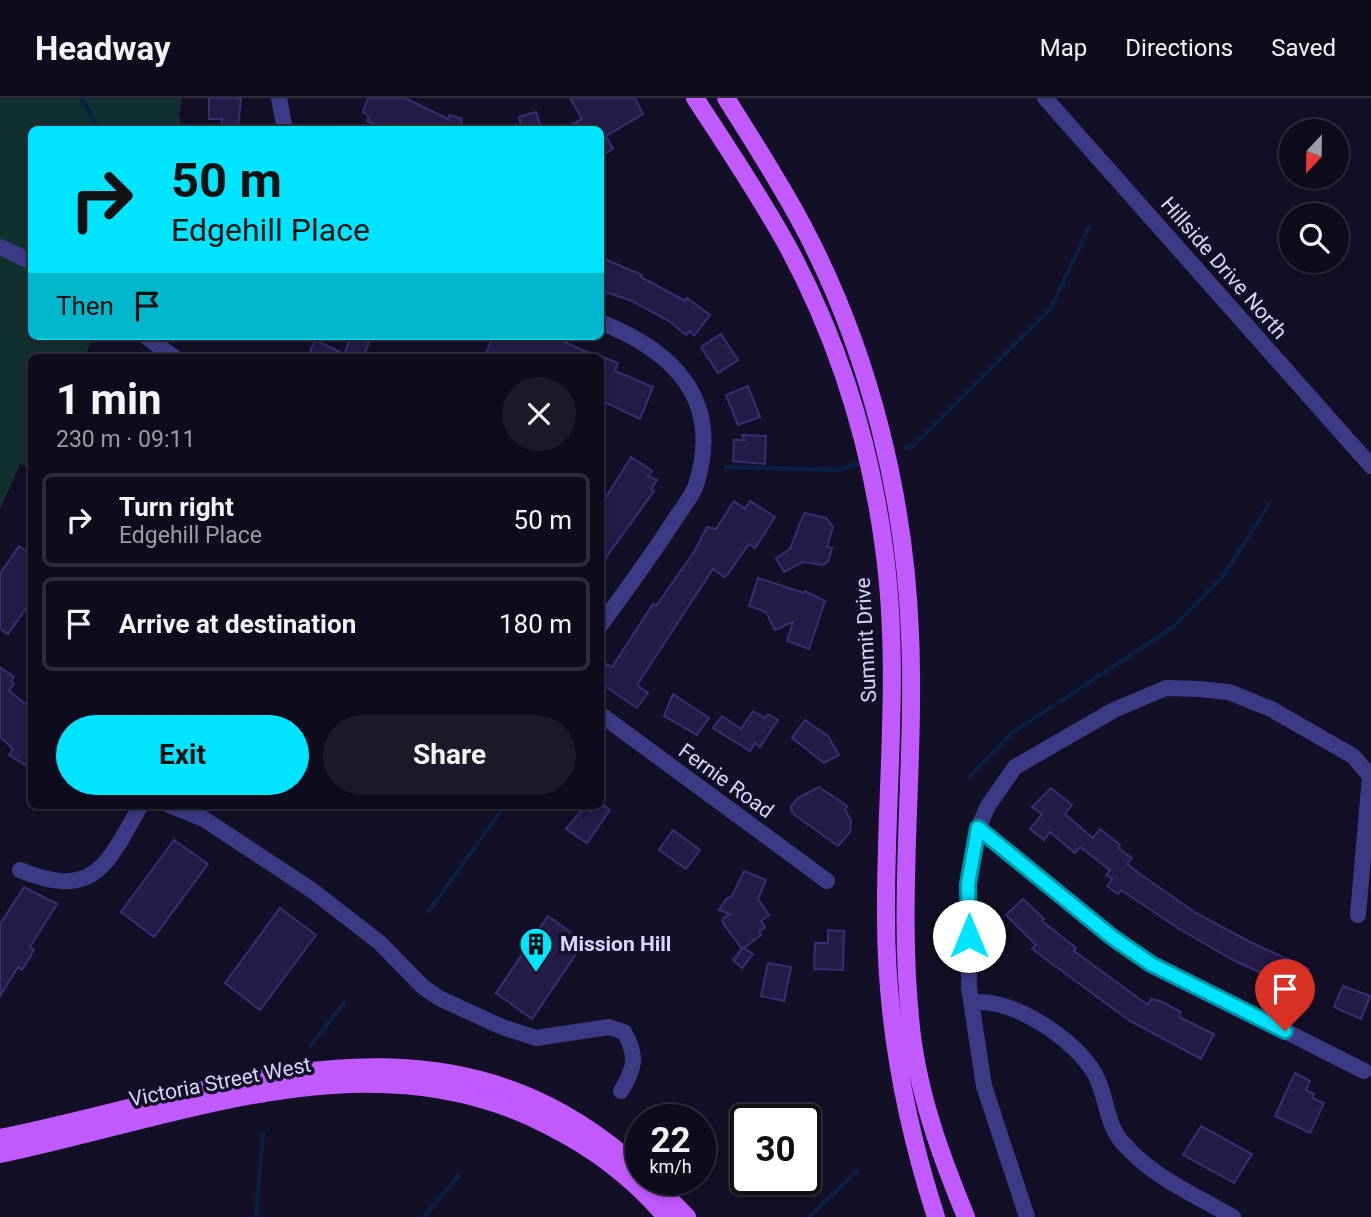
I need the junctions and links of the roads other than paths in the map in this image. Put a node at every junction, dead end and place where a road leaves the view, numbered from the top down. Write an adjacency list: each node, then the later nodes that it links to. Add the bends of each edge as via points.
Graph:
1 (279, 98): 5 (street)
2 (695, 98): 29 (main road, Summit Drive, via 788,247 824,321 869,461 892,632 886,916 890,1010 905,1109)
3 (726, 98): 30 (main road, Summit Drive, via 808,236 872,397 887,458 903,547 910,632 909,1008 939,1153)
4 (1045, 98): 11 (street, Hillside Drive North)
5 (284, 126)
6 (0, 247): 7 (street)
7 (28, 260)
8 (604, 323): 12 (street, via 660,352 683,377 700,410 704,439 696,487)
9 (151, 340): 10 (street)
10 (170, 354)
11 (1371, 466)
12 (604, 620)
13 (604, 717): 18 (street, Fernie Road)
14 (138, 809): 17 (street, via 101,868 87,880 66,884)
15 (180, 809): 22 (street, via 204,819 324,899 439,998 536,1038 609,1027 624,1032 634,1048 635,1061)
16 (978, 828): 19 (street, via 1015,766 1114,710 1166,688 1229,692 1271,709 1353,756 1370,776); 20 (street, via 968,884); 21 (street, via 1151,964)
17 (20, 870)
18 (827, 881)
19 (1358, 915)
20 (972, 1003): 31 (street, via 984,1086); 32 (street, via 986,1000 1006,1006 1041,1023 1080,1054 1096,1075 1120,1141 1147,1167)
21 (1364, 1071)
22 (621, 1091)
23 (0, 1138): 25 (main road, Victoria Street West, via 269,1075 383,1066 450,1073 513,1092 574,1120)
24 (0, 1154): 27 (main road, Victoria Street West, via 271,1091 317,1084 395,1083 481,1097 536,1119 597,1154)
25 (625, 1159)
26 (666, 1195): 28 (main road)
27 (666, 1217)
28 (687, 1217)
29 (936, 1217)
30 (967, 1217)
31 (1027, 1217)
32 (1233, 1217)

